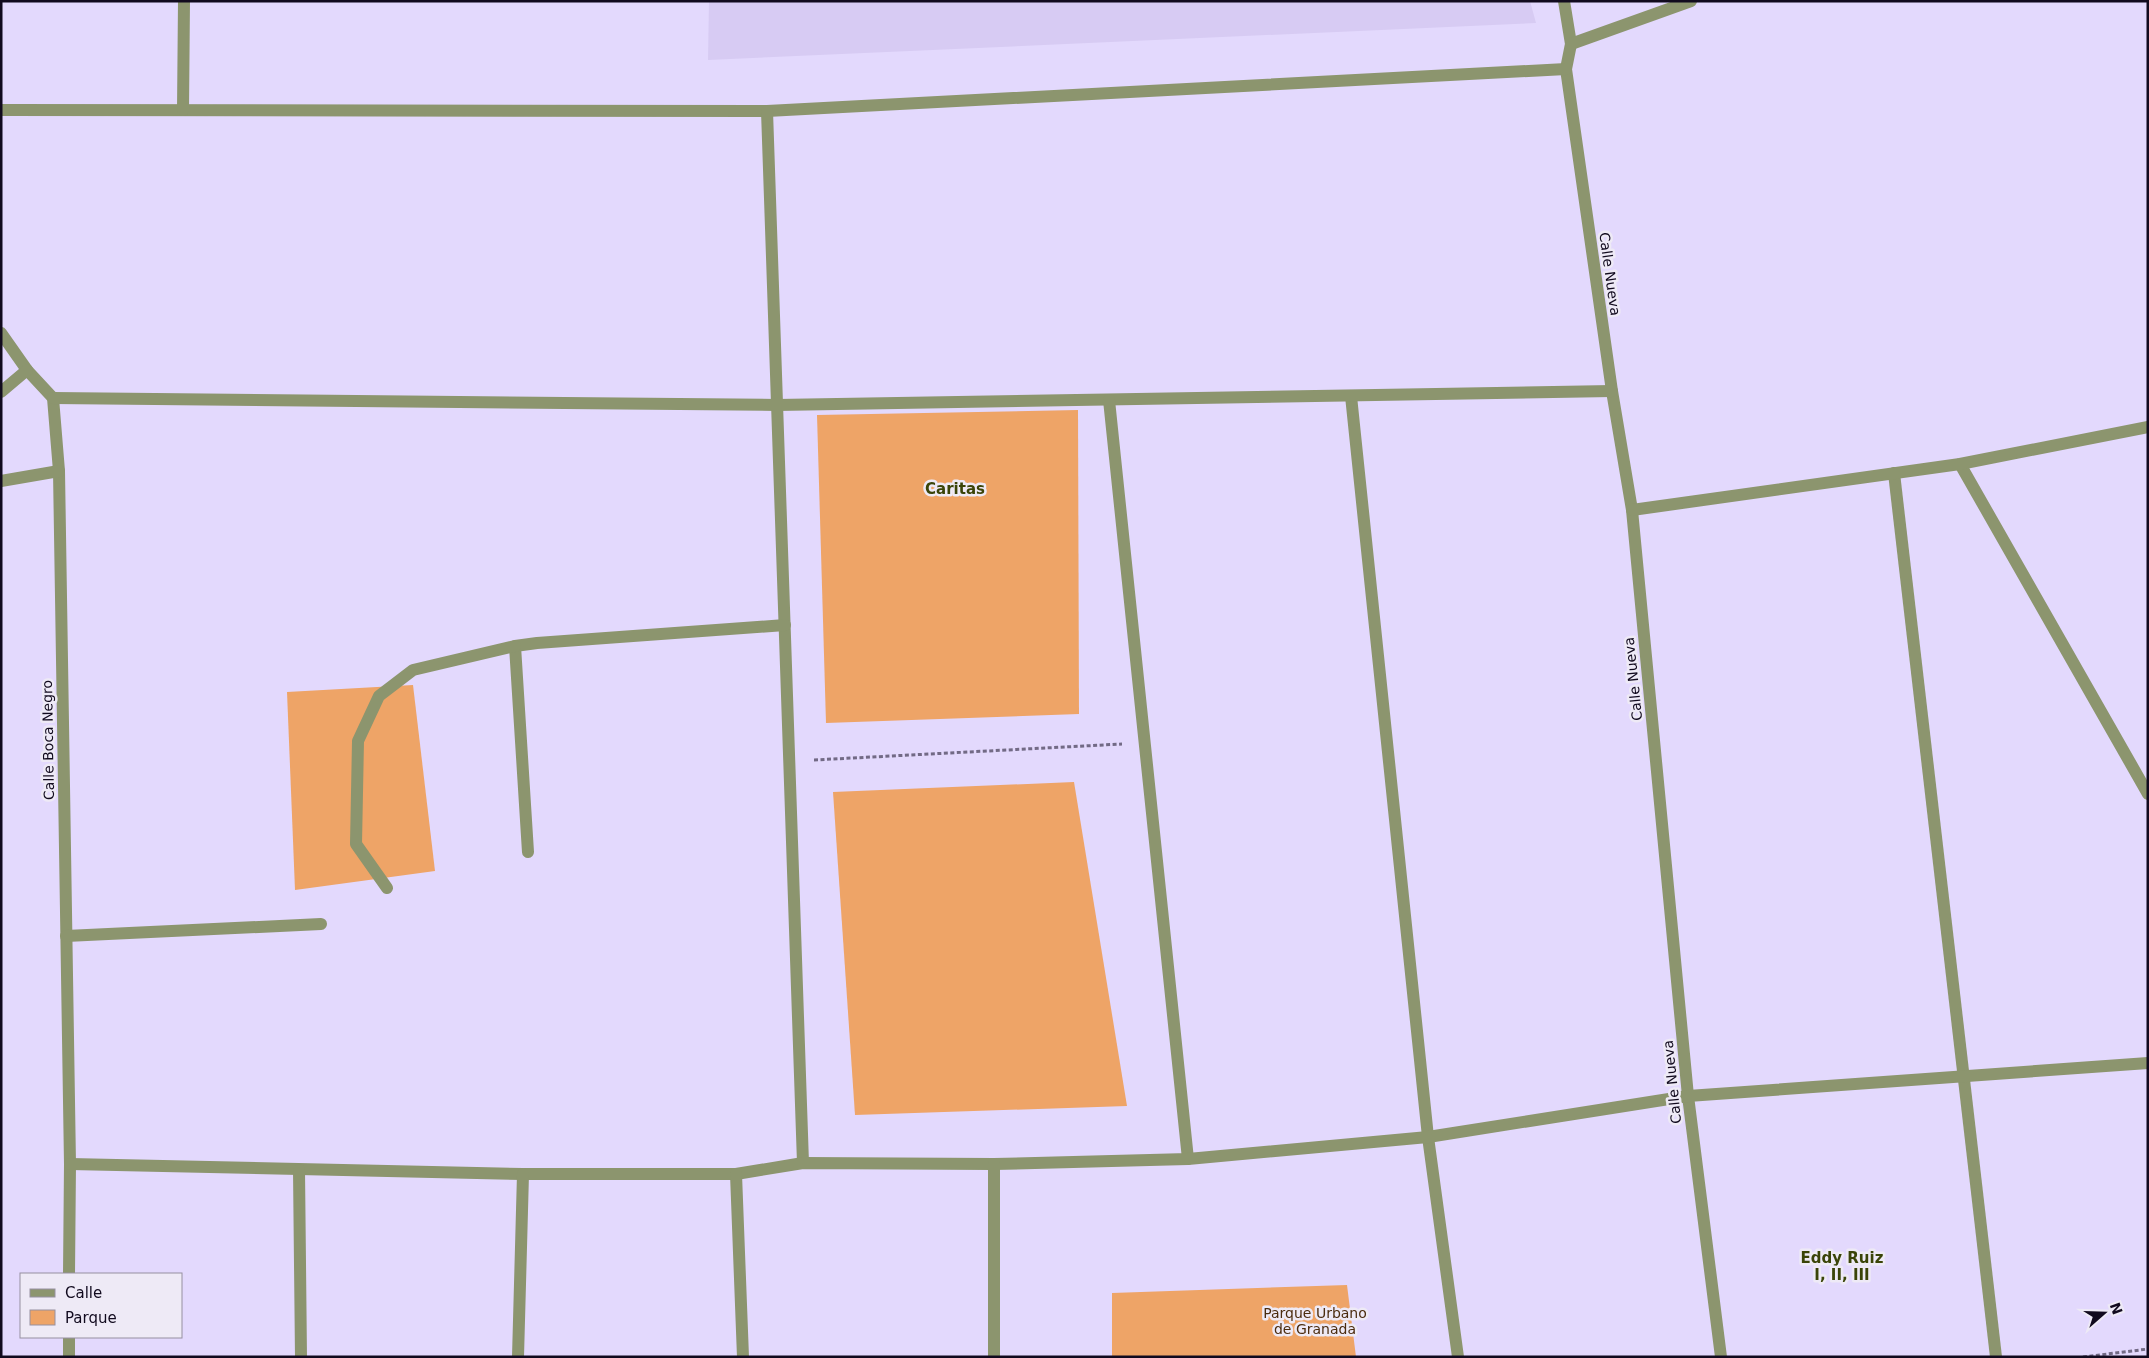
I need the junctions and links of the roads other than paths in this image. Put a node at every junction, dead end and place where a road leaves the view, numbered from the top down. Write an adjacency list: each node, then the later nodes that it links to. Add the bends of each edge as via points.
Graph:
1 (184, 1): 7 (street)
2 (1564, 1): 4 (street, Calle Nueva)
3 (1691, 1): 4 (street)
4 (1571, 44): 5 (street, Calle Nueva)
5 (1566, 69): 8 (street); 11 (street, Calle Nueva)
6 (1, 110): 7 (street)
7 (183, 110): 8 (street)
8 (767, 111): 16 (street)
9 (1, 333): 10 (street)
10 (27, 370): 12 (street); 14 (street)
11 (1612, 391): 13 (street); 22 (street, Calle Nueva)
12 (1, 392)
13 (1351, 396): 15 (street); 33 (street)
14 (53, 398): 16 (street); 19 (street, Calle Boca Negro)
15 (1109, 400): 16 (street); 34 (street)
16 (777, 405): 23 (street)
17 (2148, 427): 18 (street)
18 (1960, 464): 20 (street); 25 (street)
19 (59, 471): 21 (street); 29 (street, Calle Boca Negro)
20 (1894, 473): 22 (street); 31 (street)
21 (1, 481)
22 (1632, 510): 32 (street, Calle Nueva)
23 (785, 625): 24 (street); 35 (street)
24 (515, 646): 26 (street); 27 (street, via 413,670 379,696 358,741 356,844)
25 (2148, 794)
26 (528, 852)
27 (387, 888)
28 (321, 924): 29 (street)
29 (66, 936): 36 (street, Calle Boca Negro)
30 (2148, 1063): 31 (street)
31 (1962, 1076): 32 (street); 50 (street)
32 (1688, 1096): 33 (street); 49 (street, Calle Nueva)
33 (1428, 1137): 34 (street); 48 (street)
34 (1188, 1159): 37 (street)
35 (804, 1163): 37 (street); 40 (street)
36 (70, 1164): 38 (street); 41 (street, Calle Boca Negro)
37 (994, 1164): 47 (street)
38 (299, 1170): 39 (street); 44 (street)
39 (523, 1174): 40 (street); 45 (street)
40 (736, 1174): 46 (street)
41 (69, 1273)
42 (69, 1338): 43 (street)
43 (69, 1357)
44 (301, 1357)
45 (518, 1357)
46 (743, 1357)
47 (994, 1357)
48 (1458, 1357)
49 (1721, 1357)
50 (1996, 1357)

